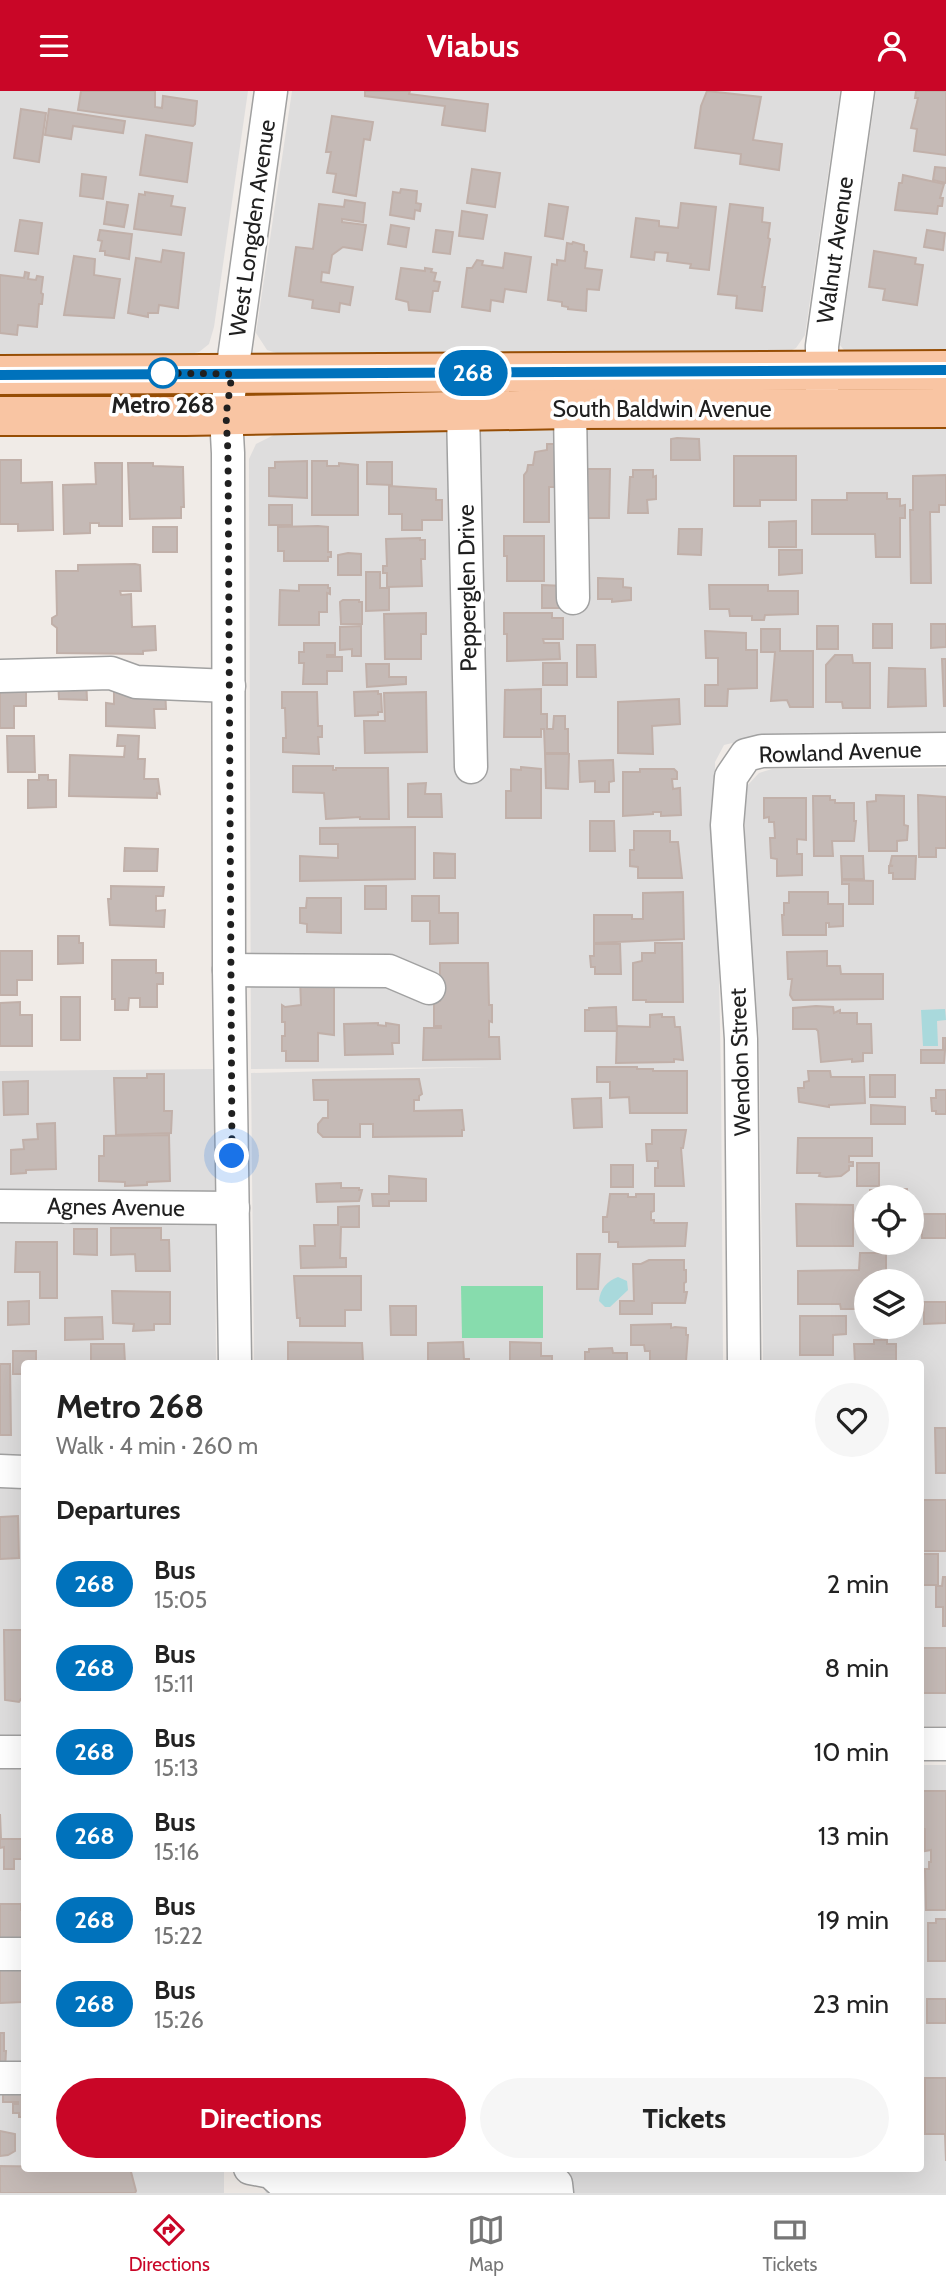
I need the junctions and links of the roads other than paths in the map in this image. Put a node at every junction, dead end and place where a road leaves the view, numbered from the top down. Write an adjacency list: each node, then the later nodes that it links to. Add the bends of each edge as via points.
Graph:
1 (271, 91): 5 (street, West Longden Avenue)
2 (858, 91): 4 (street, Walnut Avenue)
3 (946, 370): 4 (main road, South Baldwin Avenue)
4 (820, 372): 5 (main road, South Baldwin Avenue); 10 (street, Walnut Avenue)
5 (232, 374): 6 (main road, South Baldwin Avenue); 11 (street, West Longden Avenue)
6 (0, 376)
7 (946, 408): 10 (main road, South Baldwin Avenue)
8 (570, 409): 9 (main road, South Baldwin Avenue); 10 (main road, South Baldwin Avenue); 13 (street)
9 (463, 410): 11 (main road, South Baldwin Avenue); 18 (street, Pepperglen Drive)
10 (823, 410)
11 (226, 415): 12 (main road, South Baldwin Avenue); 15 (street, West Longden Avenue)
12 (0, 416)
13 (573, 598)
14 (0, 675): 15 (street, via 111,674 136,682)
15 (229, 686): 19 (street, West Longden Avenue)
16 (946, 749): 17 (street, Rowland Avenue, via 762,751 746,755)
17 (739, 765): 24 (street, Wendon Street, via 731,777 727,825 741,1039)
18 (471, 767)
19 (229, 970): 20 (street, via 389,971); 22 (street, West Longden Avenue)
20 (429, 988)
21 (0, 1206): 22 (street, Agnes Avenue)
22 (233, 1208): 23 (street, West Longden Avenue)
23 (235, 1360)
24 (744, 1360)
25 (0, 1471): 26 (street)
26 (21, 1472)
27 (924, 1744): 28 (street)
28 (946, 1744)
29 (0, 1752): 30 (street)
30 (21, 1752)
31 (0, 1954): 32 (street)
32 (21, 1954)
33 (0, 2078): 34 (street)
34 (21, 2078)
35 (243, 2172): 38 (street)
36 (271, 2172): 37 (street, via 282,2182)
37 (326, 2189): 39 (street, via 556,2184)
38 (243, 2193)
39 (557, 2193)

